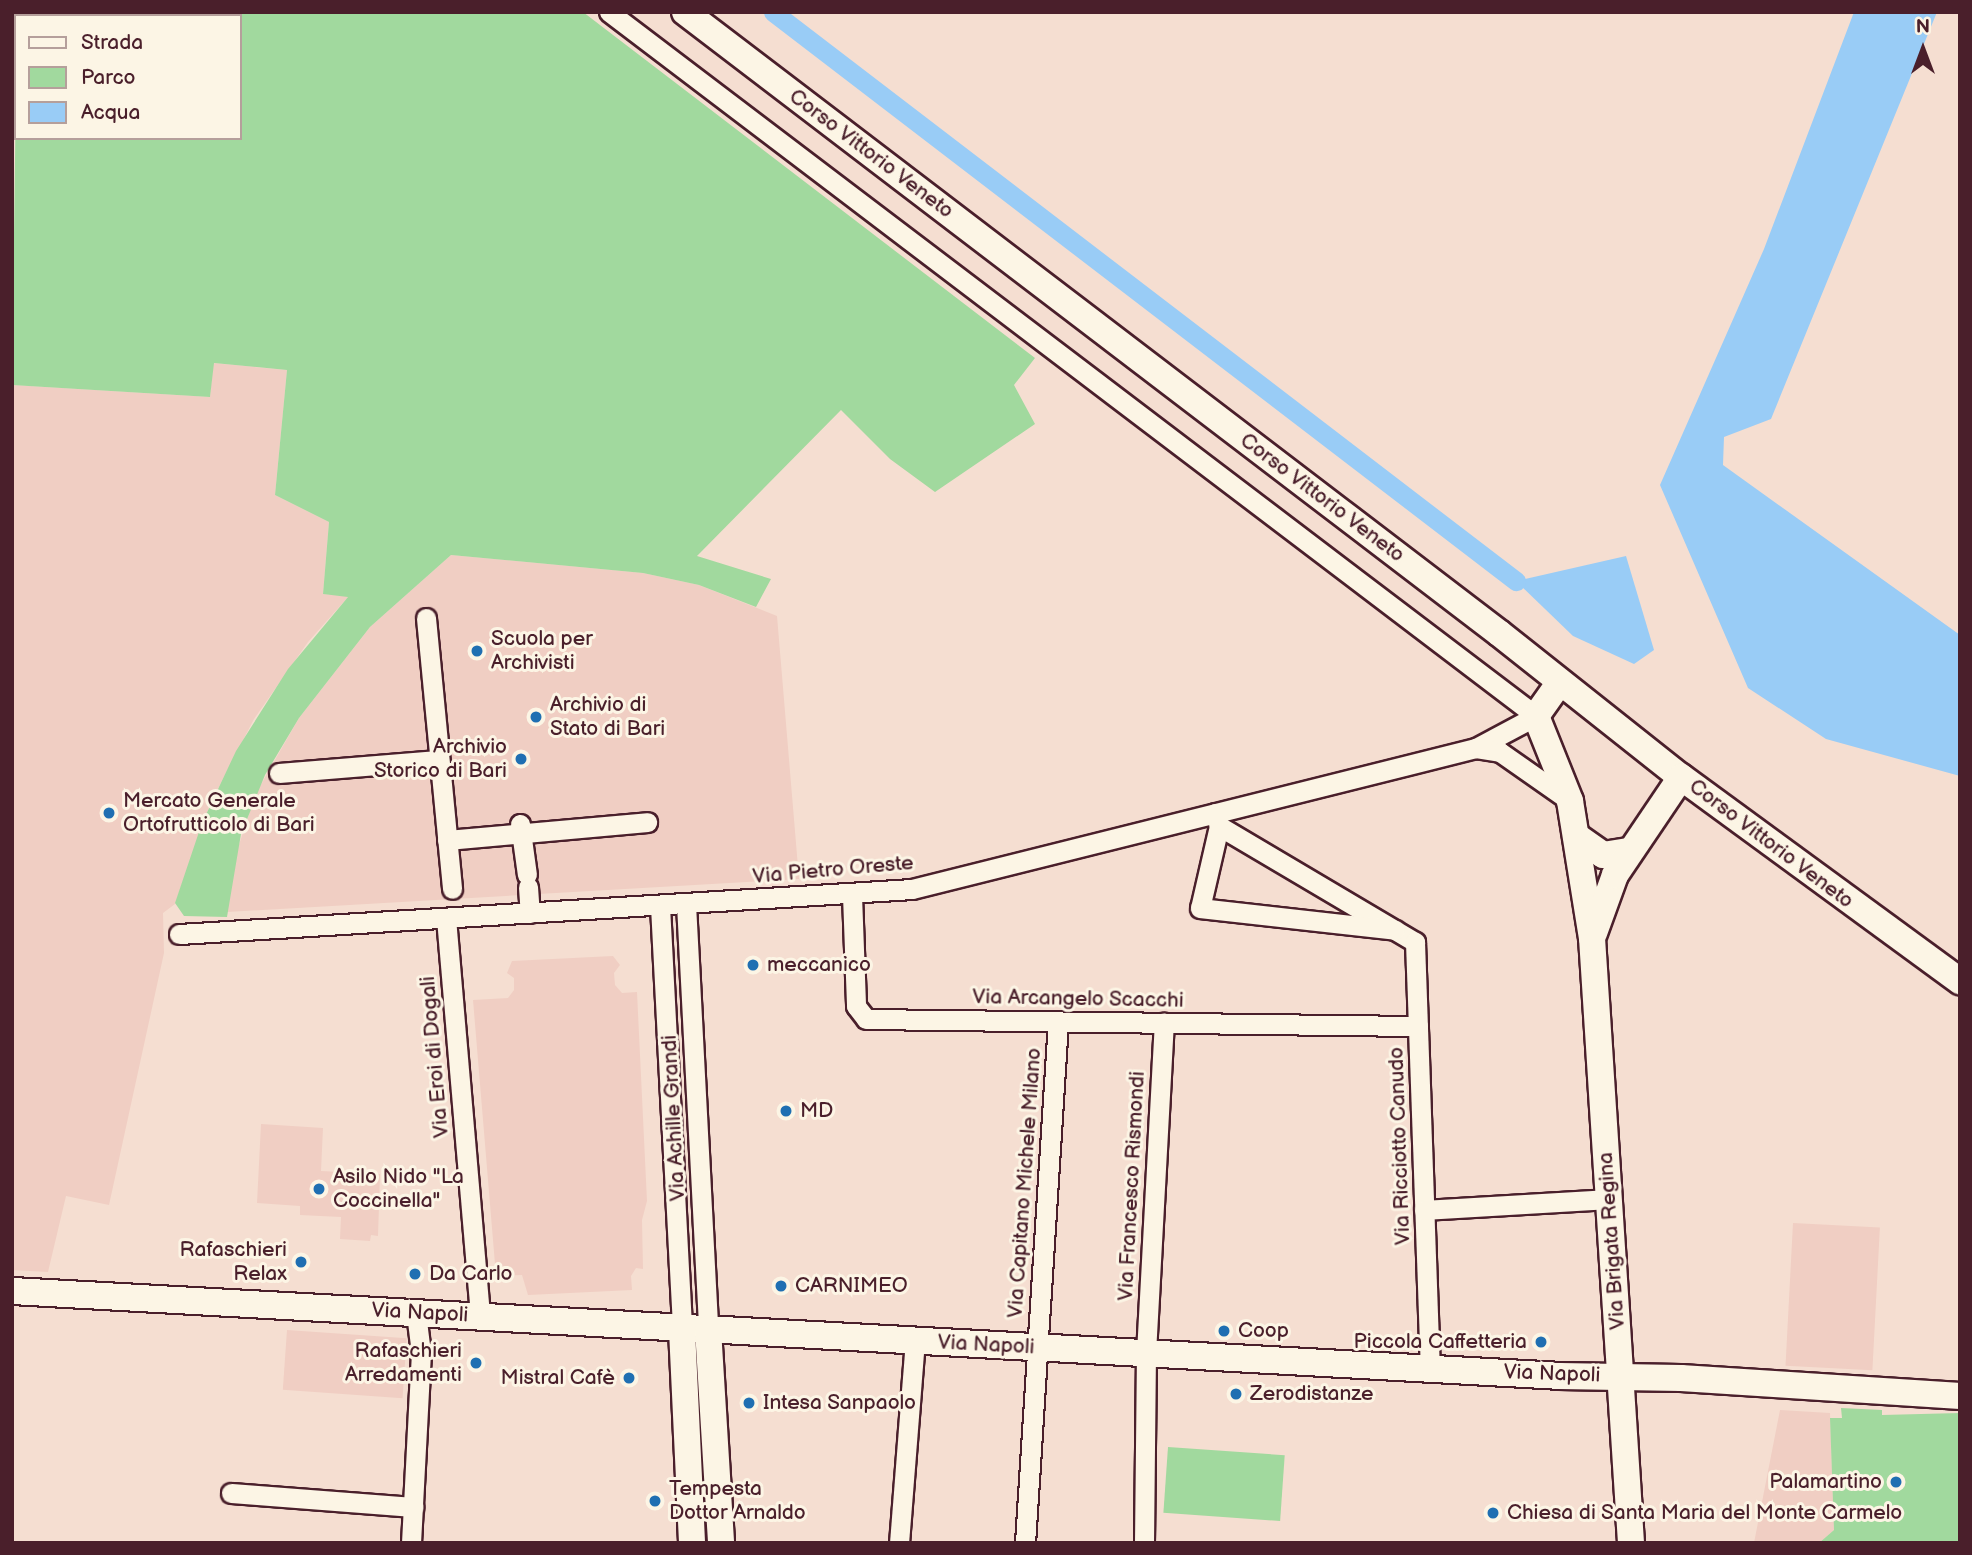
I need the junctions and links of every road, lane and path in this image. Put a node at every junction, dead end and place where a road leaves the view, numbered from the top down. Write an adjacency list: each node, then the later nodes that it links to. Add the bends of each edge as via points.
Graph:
1 (609, 12): 5 (street)
2 (685, 12): 4 (main road, Corso Vittorio Veneto)
3 (426, 618): 7 (street)
4 (1560, 682): 5 (main road); 9 (main road, Corso Vittorio Veneto)
5 (1536, 716): 6 (street, Via Pietro Oreste); 10 (main road, Via Brigata Regina)
6 (1476, 748): 10 (street, via 1500,752); 11 (street, Via Pietro Oreste)
7 (438, 760): 8 (street); 15 (street)
8 (279, 773)
9 (1681, 777): 16 (main road); 26 (main road, Corso Vittorio Veneto)
10 (1570, 801): 14 (main road, Via Brigata Regina)
11 (1217, 820): 18 (street, Via Pietro Oreste, via 912,889); 23 (street); 23 (street, via 1200,908)
12 (647, 822): 13 (street)
13 (521, 829): 15 (street); 21 (street)
14 (1576, 836): 16 (main road, via 1603,855); 25 (main road, Via Brigata Regina)
15 (447, 840): 17 (street)
16 (1628, 851): 25 (main road, via 1610,885)
17 (452, 889)
18 (852, 895): 19 (street, Via Pietro Oreste); 27 (street, Via Arcangelo Scacchi, via 856,1006 866,1019)
19 (686, 904): 20 (street, Via Pietro Oreste); 35 (street, Via Achille Grandi)
20 (660, 906): 21 (street, Via Pietro Oreste); 35 (street, Via Achille Grandi)
21 (530, 913): 22 (street, Via Pietro Oreste)
22 (446, 918): 24 (street, Via Pietro Oreste); 34 (street, Via Eroi di Dogali)
23 (1399, 931): 29 (street, Via Ricciotto Canudo, via 1415,942)
24 (179, 934)
25 (1592, 938): 30 (main road, Via Brigata Regina)
26 (1960, 981)
27 (1058, 1022): 28 (street, Via Arcangelo Scacchi); 37 (street, Via Capitano Michele Milano)
28 (1164, 1022): 29 (street, Via Arcangelo Scacchi); 38 (street, Via Francesco Rismondi)
29 (1418, 1026): 31 (street, Via Ricciotto Canudo)
30 (1609, 1199): 31 (street); 40 (main road, Via Brigata Regina)
31 (1424, 1210): 39 (street, Via Ricciotto Canudo)
32 (12, 1291): 33 (main road, Via Napoli)
33 (416, 1313): 34 (main road, Via Napoli); 45 (street, via 421,1353)
34 (480, 1317): 35 (main road, Via Napoli)
35 (695, 1329): 36 (main road, Via Napoli); 42 (main road); 43 (main road)
36 (915, 1341): 37 (main road, Via Napoli); 49 (street)
37 (1037, 1347): 38 (main road, Via Napoli); 50 (street, Via Capitano Michele Milano)
38 (1146, 1353): 39 (main road, Via Napoli); 51 (street, Via Francesco Rismondi)
39 (1430, 1368): 40 (main road, Via Napoli)
40 (1621, 1377): 41 (main road, Via Napoli); 52 (main road, Via Brigata Regina)
41 (1960, 1396)
42 (713, 1398): 43 (main road, via 698,1388); 48 (main road)
43 (685, 1399): 47 (main road)
44 (231, 1493): 45 (street)
45 (413, 1507): 46 (street)
46 (411, 1543)
47 (692, 1543)
48 (720, 1543)
49 (899, 1543)
50 (1026, 1543)
51 (1144, 1543)
52 (1632, 1543)

